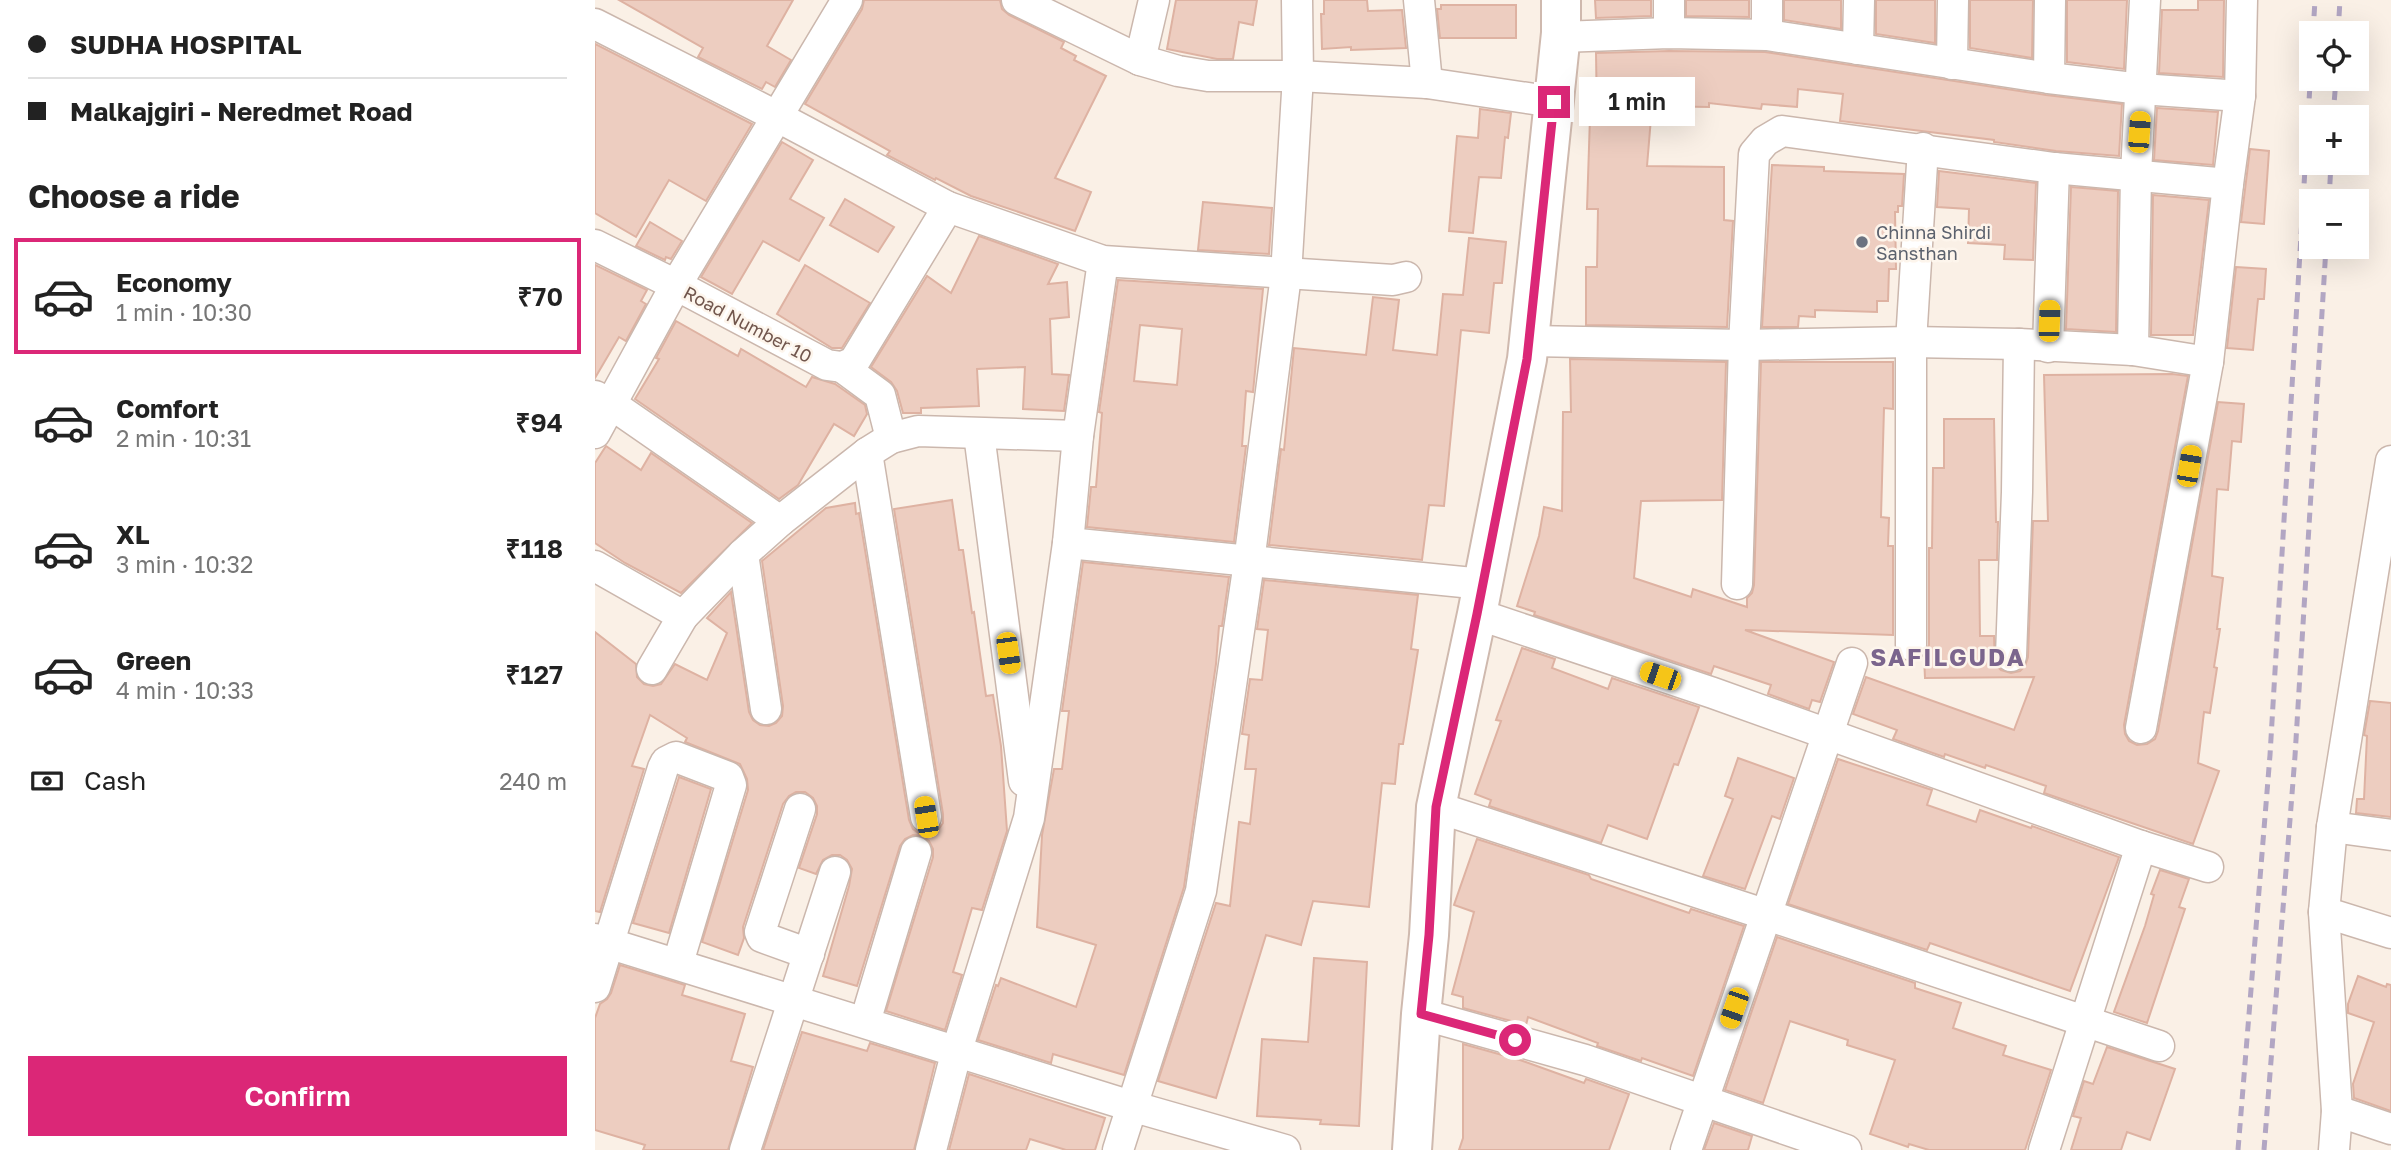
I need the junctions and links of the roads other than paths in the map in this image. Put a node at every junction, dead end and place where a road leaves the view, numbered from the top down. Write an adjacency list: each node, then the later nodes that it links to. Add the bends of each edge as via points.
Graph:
1 (847, 0): 27 (street)
2 (1017, 0): 19 (street)
3 (1154, 0): 19 (street)
4 (1297, 0): 21 (street)
5 (1419, 0): 23 (street)
6 (1561, 0): 17 (main road)
7 (1669, 0): 15 (street)
8 (1767, 0): 16 (street)
9 (1859, 0): 18 (street)
10 (1953, 0): 20 (street)
11 (2050, 0): 22 (street)
12 (2145, 0): 24 (street)
13 (2242, 0): 25 (street)
14 (595, 24): 27 (street)
15 (1669, 33): 16 (street); 17 (street)
16 (1767, 35): 18 (street)
17 (1561, 37): 26 (main road)
18 (1858, 48): 20 (street)
19 (1140, 60): 21 (street, via 1207,76)
20 (1952, 64): 22 (street)
21 (1298, 76): 23 (street); 35 (street)
22 (2049, 78): 24 (street)
23 (1427, 83): 26 (street)
24 (2141, 89): 25 (street); 30 (street)
25 (2240, 96): 31 (street)
26 (1554, 102): 38 (main road)
27 (778, 117): 32 (street); 37 (street)
28 (1923, 148): 29 (street); 39 (street); 41 (street, via 1781,131 1765,141 1754,155)
29 (2054, 168): 30 (street); 42 (street)
30 (2136, 174): 31 (street); 43 (street)
31 (2228, 184): 44 (street)
32 (948, 207): 34 (street); 45 (street, via 854,362)
33 (595, 245): 37 (street, Road Number 10)
34 (1103, 261): 35 (street); 49 (street)
35 (1286, 275): 36 (street); 55 (street)
36 (1406, 277)
37 (676, 285): 45 (street, Road Number 10, via 827,365); 46 (street)
38 (1530, 341): 41 (street); 58 (main road)
39 (1911, 342): 40 (street); 41 (street); 60 (street)
40 (2019, 344): 42 (street); 61 (street)
41 (1744, 345): 57 (street)
42 (2048, 347): 43 (street)
43 (2133, 350): 44 (street)
44 (2207, 362): 65 (street)
45 (842, 367): 50 (street, Road Number 10, via 880,395)
46 (603, 400): 47 (street); 52 (street)
47 (595, 433)
48 (979, 434): 49 (street); 50 (street, via 918,430); 70 (street)
49 (1078, 436): 53 (street)
50 (879, 445): 52 (street); 69 (street, Road Number 10)
51 (2391, 461): 71 (street)
52 (780, 522): 54 (street)
53 (1068, 543): 55 (street); 70 (street)
54 (743, 554): 59 (street); 64 (street)
55 (1249, 562): 58 (street); 91 (street, via 1201,891)
56 (595, 566): 59 (street)
57 (1737, 584)
58 (1480, 599): 66 (street); 67 (main road)
59 (683, 616): 63 (street)
60 (1911, 645)
61 (2011, 656)
62 (1852, 663): 66 (street)
63 (652, 669)
64 (766, 709)
65 (2141, 728)
66 (1828, 735): 73 (street); 78 (street)
67 (1436, 807): 78 (street); 85 (main road)
68 (800, 809): 81 (street, via 760,932 762,937)
69 (926, 817)
70 (1029, 818): 89 (street)
71 (2332, 827): 72 (street); 77 (street)
72 (2391, 835)
73 (2141, 846): 75 (street); 86 (street)
74 (916, 852): 87 (street)
75 (2209, 867)
76 (835, 872): 81 (street)
77 (2324, 912): 79 (street); 92 (street)
78 (1767, 915): 86 (street); 90 (street)
79 (2391, 933)
80 (602, 941): 82 (street); 82 (street, via 663,768 671,758 682,758 728,777 731,785); 83 (street)
81 (809, 954): 84 (street)
82 (678, 964): 84 (street)
83 (595, 987)
84 (793, 1002): 87 (street); 94 (street)
85 (1421, 1014): 90 (street, via 1585,1060); 98 (main road)
86 (2085, 1021): 88 (street); 101 (street)
87 (865, 1022): 89 (street)
88 (2159, 1046)
89 (957, 1050): 91 (street); 95 (street)
90 (1702, 1101): 99 (street); 100 (street)
91 (1131, 1106): 96 (street); 97 (street)
92 (2337, 1111): 93 (street); 102 (street)
93 (2391, 1129)
94 (745, 1150)
95 (931, 1150)
96 (1118, 1150)
97 (1285, 1150)
98 (1412, 1150)
99 (1686, 1150)
100 (1846, 1150)
101 (2043, 1150)
102 (2334, 1150)

